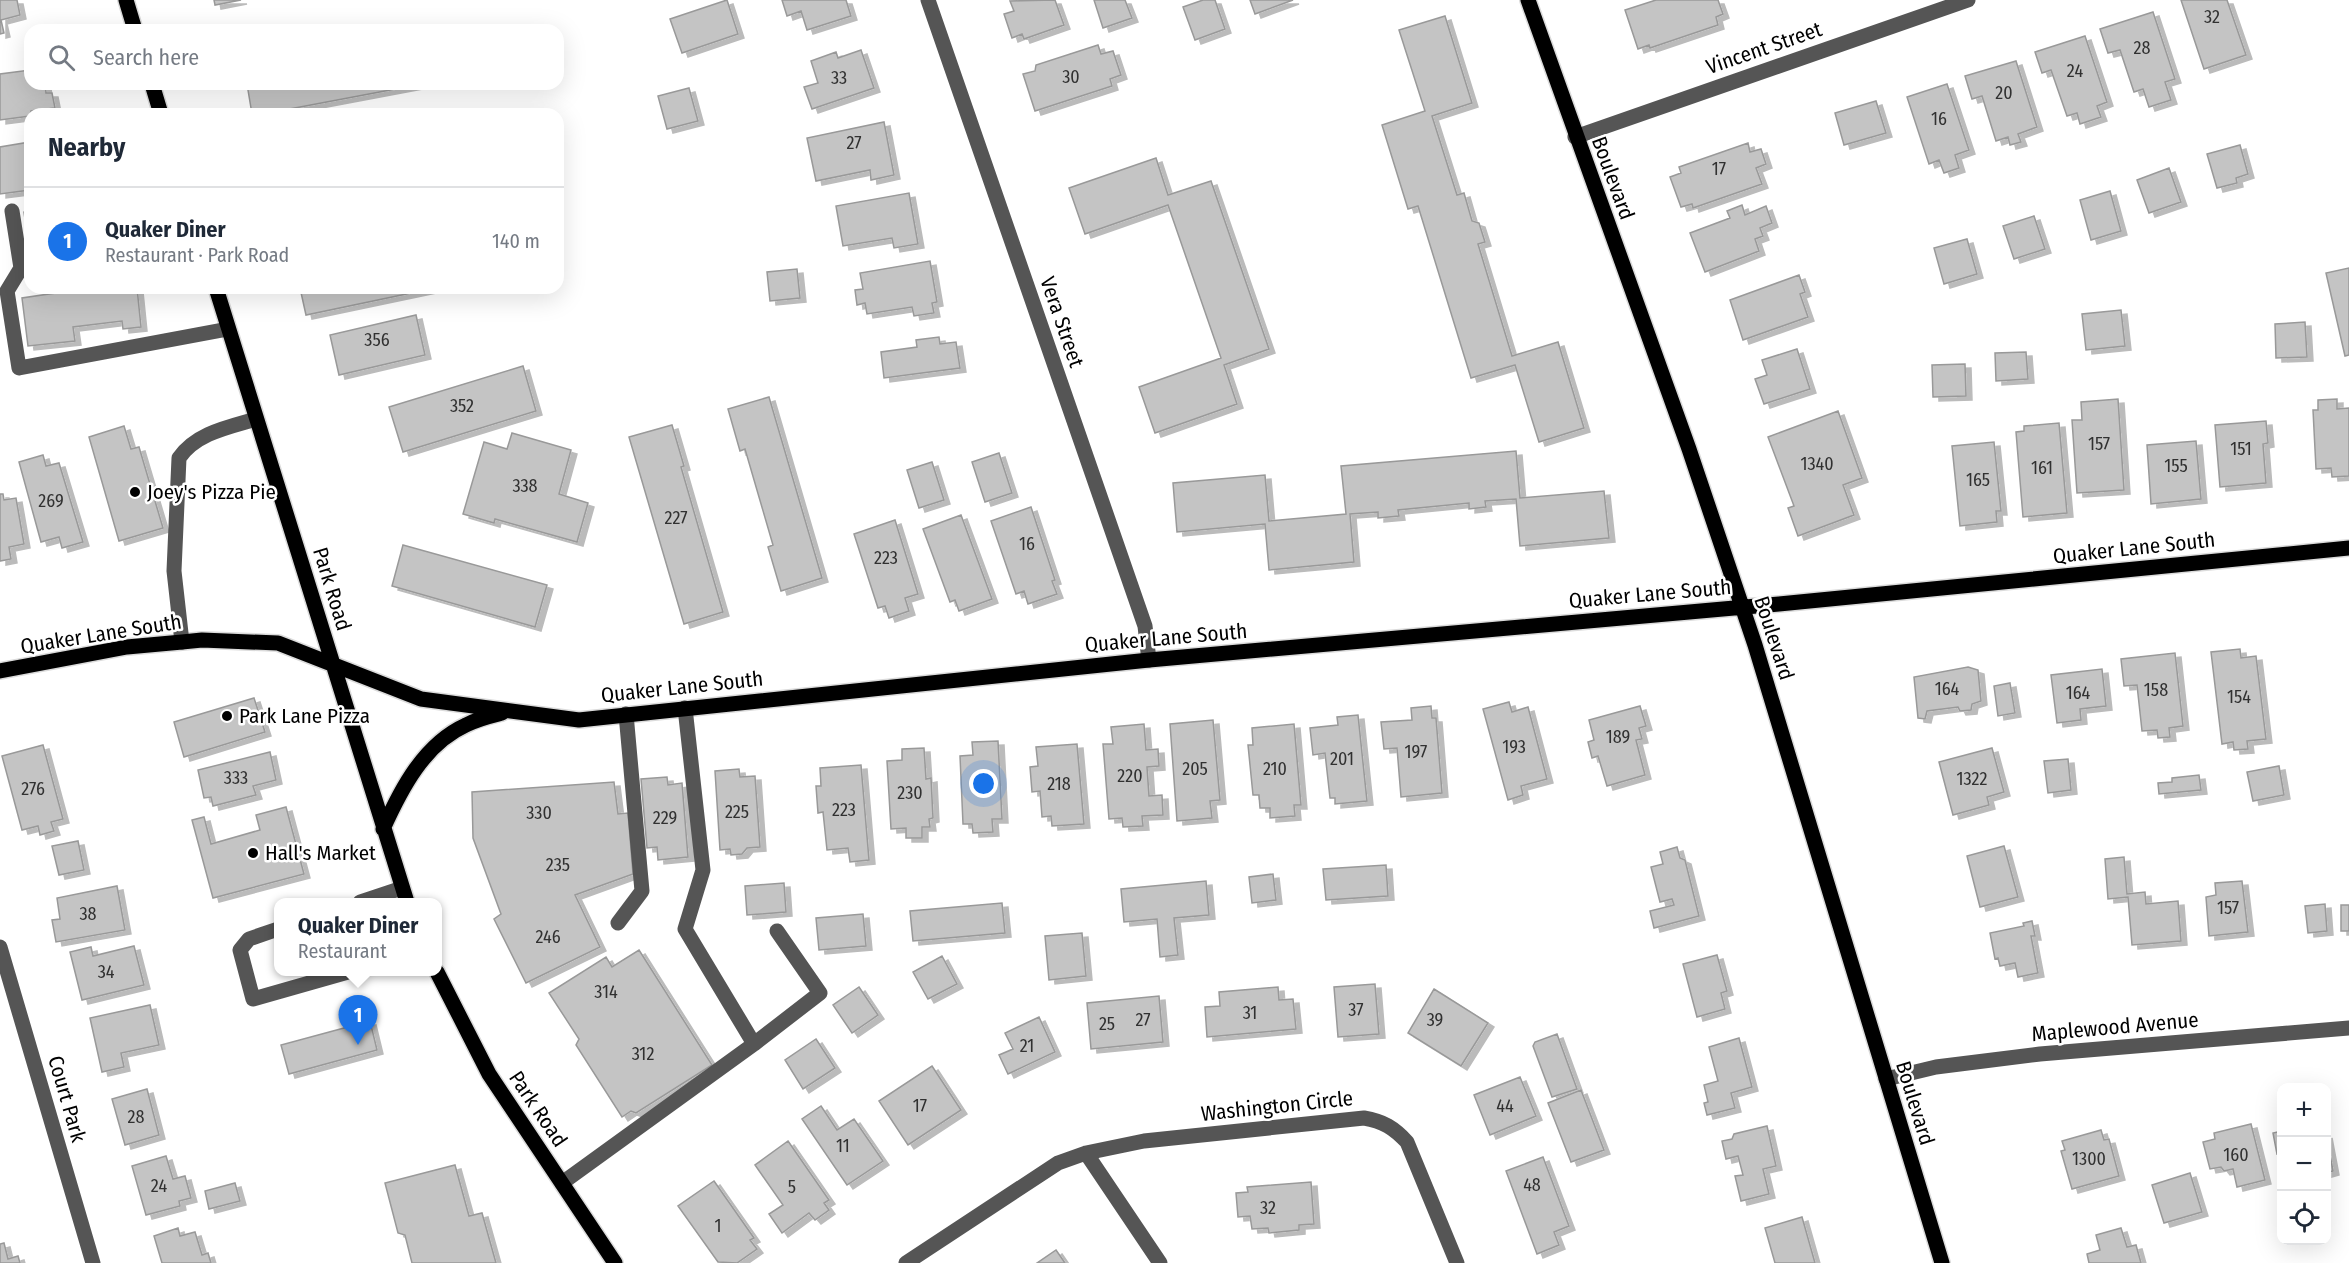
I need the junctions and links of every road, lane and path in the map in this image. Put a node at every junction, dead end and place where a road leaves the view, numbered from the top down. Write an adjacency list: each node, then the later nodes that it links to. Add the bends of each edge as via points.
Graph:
1 (126, 0): 5 (main road)
2 (928, 0): 18 (street, Vera Street, via 1145,626)
3 (1528, 0): 8 (main road, Boulevard)
4 (1968, 0): 8 (street, Vincent Street)
5 (133, 24)
6 (154, 90): 7 (main road)
7 (159, 108)
8 (1575, 137): 16 (main road, Boulevard)
9 (12, 212): 10 (street)
10 (24, 259)
11 (24, 270): 13 (street, via 7,291 19,368)
12 (218, 294): 13 (main road, Park Road)
13 (228, 329): 14 (main road, Park Road)
14 (256, 419): 17 (street, via 218,430 187,446 179,458 174,570); 19 (main road, Park Road)
15 (2349, 548): 16 (main road, Quaker Lane South)
16 (1742, 607): 18 (main road, Quaker Lane South); 36 (main road, Boulevard)
17 (182, 642): 19 (main road, Quaker Lane South, via 278,643); 20 (main road, Quaker Lane South, via 128,647)
18 (1149, 660): 21 (main road, Quaker Lane South)
19 (333, 663): 22 (main road, Quaker Lane South, via 421,699); 24 (main road, Park Road)
20 (0, 671)
21 (685, 708): 23 (main road, Quaker Lane South); 35 (street, via 703,870 685,929)
22 (504, 712): 23 (main road, Quaker Lane South, via 579,720); 24 (main road, via 466,725 444,739 402,787)
23 (626, 714): 28 (street, via 642,891)
24 (383, 829): 25 (main road, Park Road)
25 (402, 888): 26 (street); 27 (main road, Park Road)
26 (374, 898)
27 (406, 898)
28 (618, 924)
29 (274, 931): 32 (street, via 249,939 240,950 252,999)
30 (777, 931): 35 (street, via 820,993)
31 (0, 947): 39 (street, Court Park)
32 (334, 976)
33 (439, 976): 38 (main road, Park Road, via 489,1074)
34 (2349, 1028): 36 (street, Maplewood Avenue, via 2040,1054 1936,1067)
35 (754, 1044): 38 (street)
36 (1886, 1079): 44 (main road, Boulevard)
37 (1086, 1153): 41 (street, Washington Circle, via 1058,1163); 42 (street); 43 (street, Washington Circle, via 1143,1141 1365,1118 1381,1121 1395,1129 1415,1156)
38 (562, 1183): 40 (main road, Park Road)
39 (93, 1263)
40 (615, 1263)
41 (906, 1263)
42 (1160, 1263)
43 (1457, 1263)
44 (1942, 1263)

